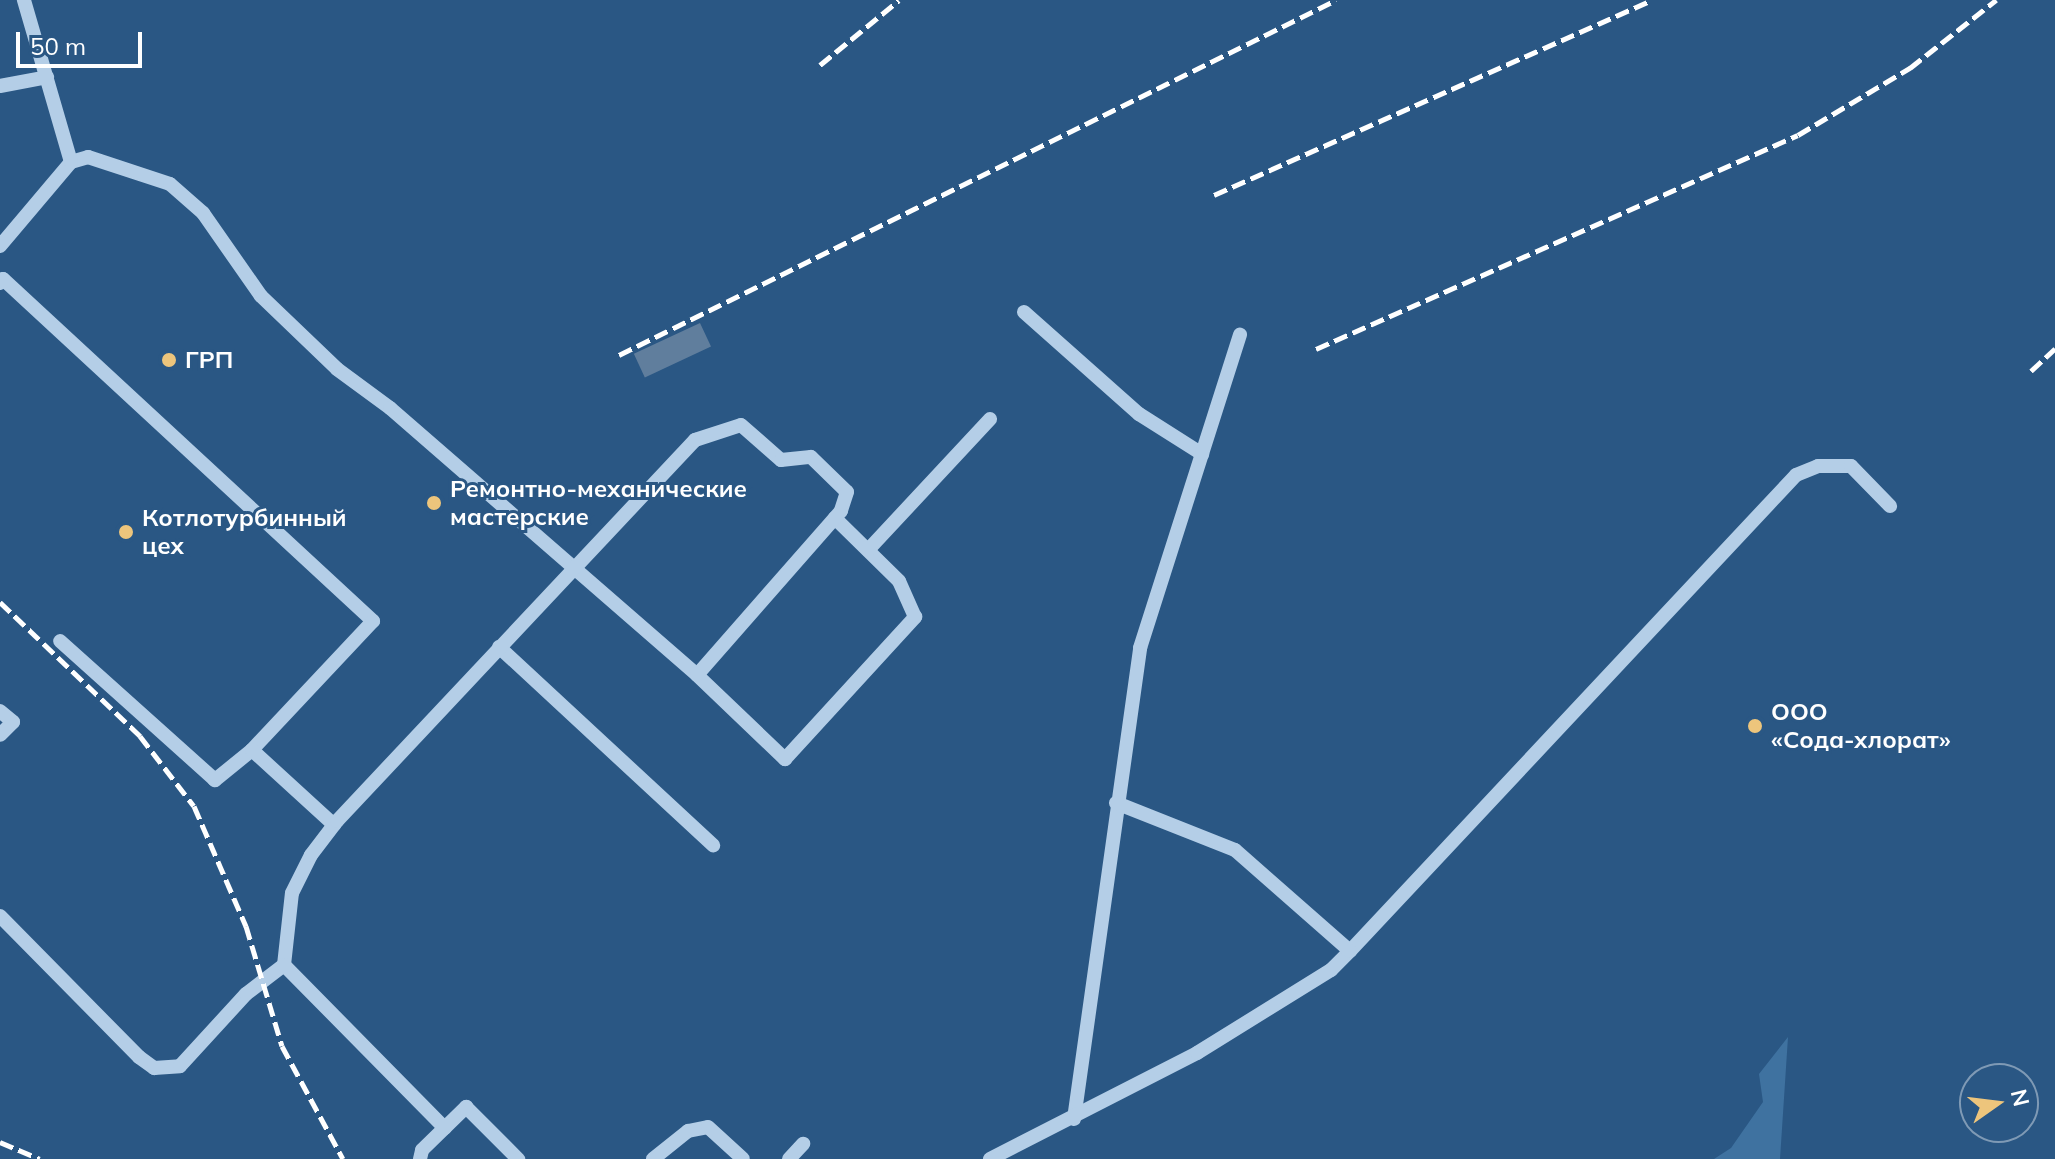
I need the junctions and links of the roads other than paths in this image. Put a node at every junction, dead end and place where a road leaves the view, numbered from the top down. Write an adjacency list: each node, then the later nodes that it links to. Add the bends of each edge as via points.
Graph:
1 (24, 0): 2 (street)
2 (47, 77): 3 (street); 4 (street)
3 (0, 86)
4 (71, 162): 5 (street); 14 (street, via 88,157 170,184 203,213 261,296 326,359 390,408)
5 (0, 246)
6 (0, 283): 20 (street, via 3,279 373,621)
7 (1024, 312): 10 (street, via 1139,414)
8 (1240, 335): 10 (street)
9 (990, 419): 13 (street)
10 (1202, 454): 21 (street, via 1140,648)
11 (1890, 506): 25 (street, via 1851,466 1818,466 1796,475)
12 (835, 518): 13 (street); 14 (street, via 847,492 811,457 781,460 741,425 695,440); 17 (street)
13 (868, 550): 17 (street, via 899,581 915,617 785,759)
14 (572, 570): 16 (street); 17 (street)
15 (60, 641): 20 (street, via 215,780)
16 (499, 647): 22 (street); 23 (street)
17 (697, 675)
18 (0, 711): 19 (street, via 13,722)
19 (0, 735)
20 (252, 750): 22 (street)
21 (1116, 803): 25 (street, via 1235,850); 27 (street)
22 (334, 825): 26 (street, via 292,893)
23 (713, 845)
24 (0, 916): 26 (street, via 139,1057 167,1070 188,1060 246,994)
25 (1350, 951): 27 (street, via 1331,970 1197,1053)
26 (284, 965): 28 (street)
27 (1074, 1119): 35 (street)
28 (445, 1128): 30 (street); 31 (street, via 466,1107)
29 (803, 1144): 34 (street)
30 (420, 1159)
31 (518, 1159)
32 (653, 1159): 33 (street, via 688,1131 708,1127)
33 (743, 1159)
34 (789, 1159)
35 (990, 1159)

